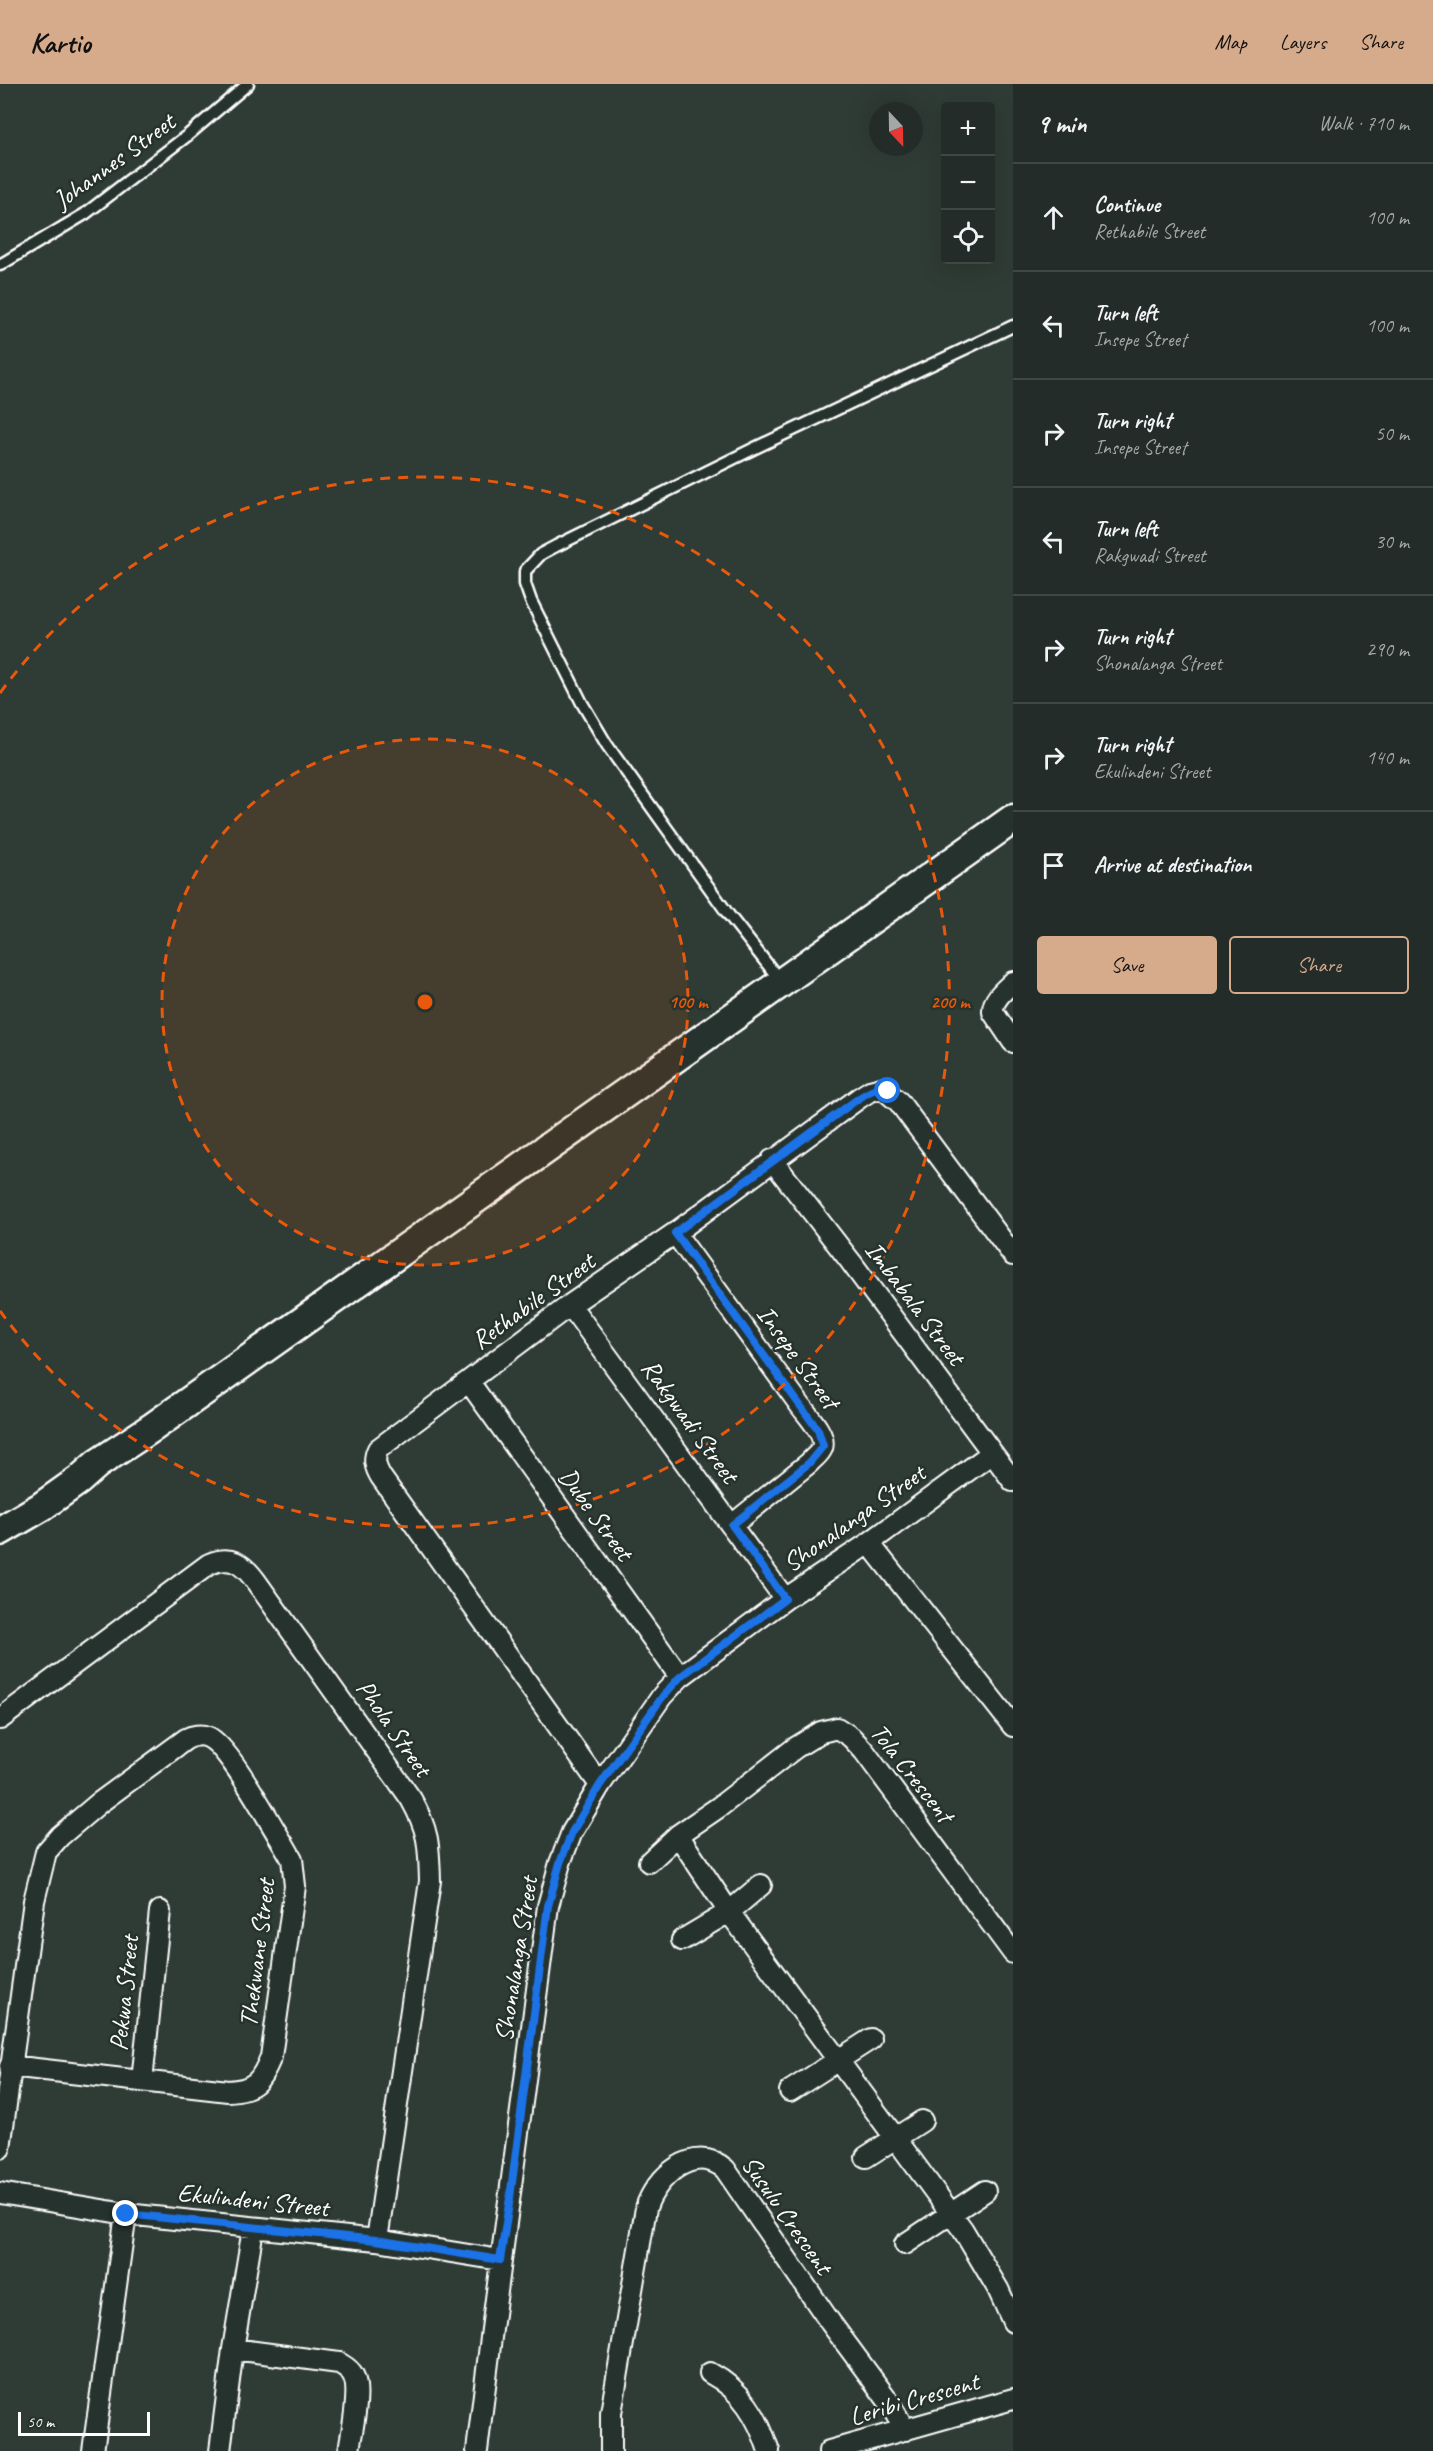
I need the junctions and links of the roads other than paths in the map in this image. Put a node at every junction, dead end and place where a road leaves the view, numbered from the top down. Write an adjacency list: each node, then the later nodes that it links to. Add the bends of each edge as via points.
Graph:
1 (248, 84): 2 (lane, Johannes Street, via 85,214)
2 (0, 265)
3 (1013, 326): 6 (lane, via 563,542 541,554 525,571 531,601 607,745)
4 (1013, 819): 6 (main road)
5 (1013, 982): 7 (street, via 995,1002 993,1012)
6 (782, 983): 14 (main road)
7 (1013, 1042)
8 (772, 1160): 9 (street, Rethabile Street); 10 (street, Rethabile Street, via 859,1098 882,1088 899,1102); 13 (street, Imbabala Street)
9 (675, 1233): 11 (street, Rethabile Street); 17 (street, Insepe Street, via 823,1442 820,1452 809,1463)
10 (1013, 1254)
11 (570, 1305): 12 (street, Rethabile Street); 17 (street, Rakgwadi Street)
12 (469, 1382): 21 (street, Dube Street); 24 (street, Rethabile Street, via 387,1440 375,1455 375,1466)
13 (992, 1452): 15 (street, Imbabala Street); 19 (street, Shonalanga Street)
14 (97, 1464): 16 (main road, via 63,1476); 18 (main road, via 55,1498)
15 (1013, 1481)
16 (0, 1509)
17 (732, 1525): 20 (street, Rakgwadi Street)
18 (0, 1531)
19 (869, 1543): 20 (street, Shonalanga Street); 23 (street)
20 (785, 1599): 21 (street, Shonalanga Street)
21 (680, 1677): 24 (street, Shonalanga Street)
22 (0, 1719): 46 (street, Phola Street, via 209,1563 236,1561 255,1580 411,1799 429,1839 429,1881)
23 (1013, 1726)
24 (600, 1785): 48 (street, Shonalanga Street, via 572,1832 548,1906)
25 (678, 1835): 26 (street, Tola Crescent); 29 (street); 31 (street, Tola Crescent, via 795,1748 828,1729 842,1730 896,1793)
26 (649, 1862)
27 (761, 1885): 29 (street)
28 (160, 1911): 35 (street, Pekwa Street)
29 (729, 1912): 30 (street); 33 (street)
30 (682, 1941)
31 (1013, 1953)
32 (871, 2039): 33 (street)
33 (838, 2060): 36 (street); 38 (street)
34 (10, 2066): 35 (street, Thekwane Street); 35 (street, Thekwane Street, via 34,1901 46,1852 99,1803 186,1739 205,1736 231,1760 284,1845 295,1873 271,2057 257,2083 241,2090); 39 (street, Thekwane Street)
35 (142, 2081)
36 (790, 2091)
37 (922, 2121): 38 (street)
38 (896, 2138): 40 (street); 43 (street)
39 (0, 2148)
40 (866, 2157)
41 (985, 2191): 43 (street)
42 (0, 2193): 44 (street, Ekulindeni Street)
43 (950, 2212): 47 (street); 49 (street, via 986,2266)
44 (126, 2214): 45 (street, Ekulindeni Street); 54 (street)
45 (253, 2229): 46 (street, Ekulindeni Street); 50 (street)
46 (376, 2240): 48 (street, Ekulindeni Street)
47 (905, 2244)
48 (500, 2260): 57 (street, Shonalanga Street)
49 (1013, 2322)
50 (232, 2349): 55 (street); 56 (street, via 339,2363 349,2370 356,2383 356,2394)
51 (710, 2373): 59 (street, via 724,2380 748,2404)
52 (1013, 2400): 53 (street, Leribi Crescent)
53 (905, 2430): 58 (street, Susulu Crescent, via 887,2398 725,2169 715,2162 699,2160 663,2177 650,2194 611,2413); 60 (street, Leribi Crescent)
54 (93, 2451)
55 (220, 2451)
56 (349, 2451)
57 (477, 2451)
58 (611, 2451)
59 (770, 2451)
60 (829, 2451)

